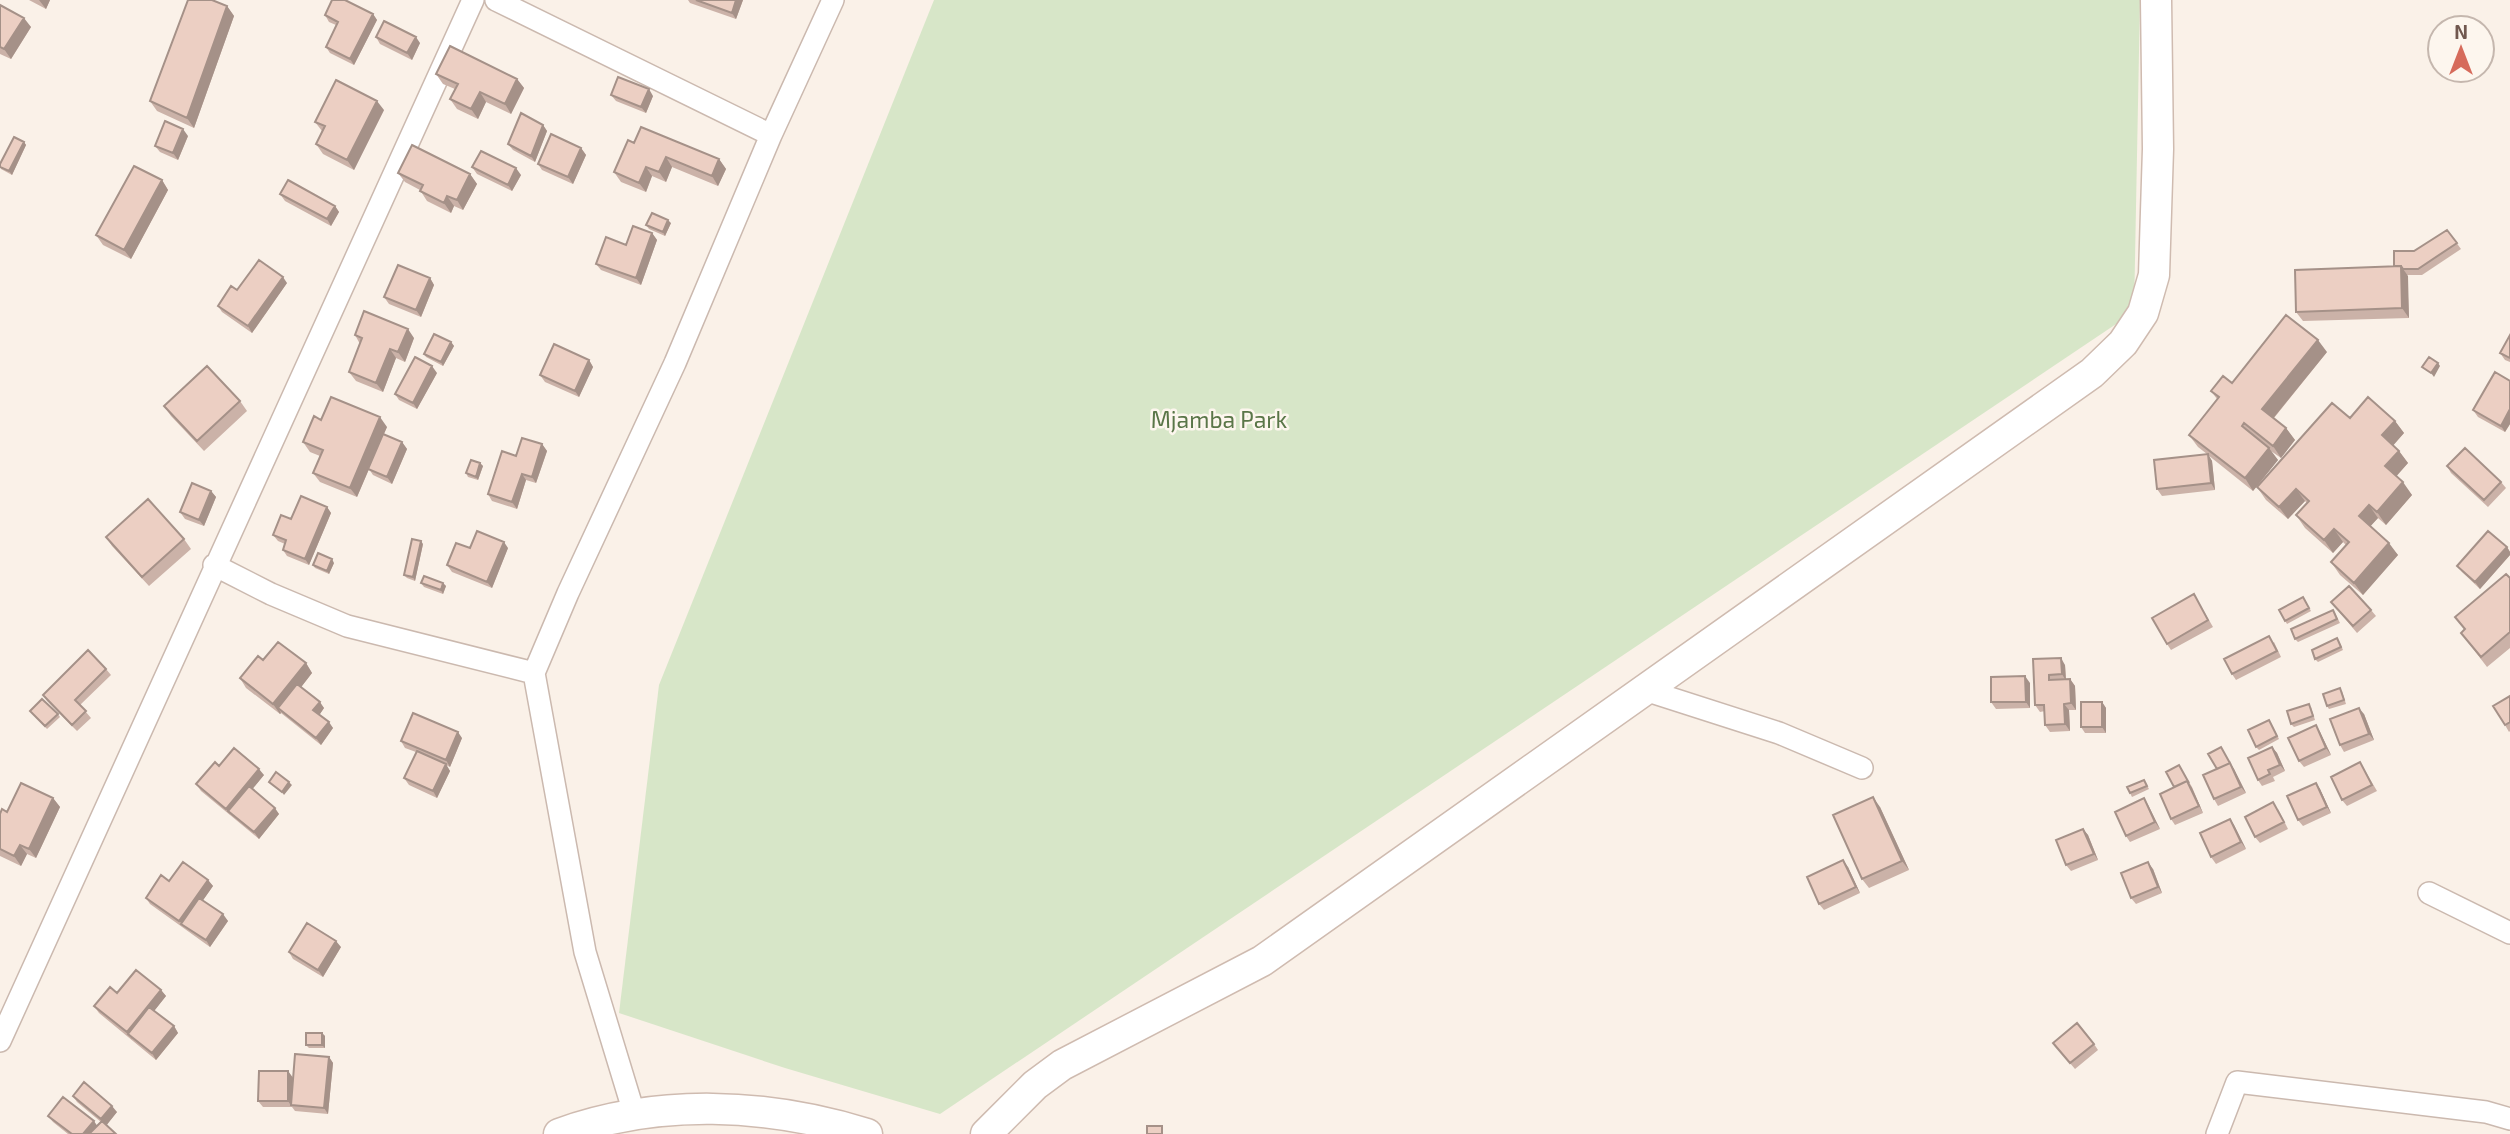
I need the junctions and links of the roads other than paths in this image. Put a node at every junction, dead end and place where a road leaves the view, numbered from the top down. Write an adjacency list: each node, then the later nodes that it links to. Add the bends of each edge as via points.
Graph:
1 (473, 0): 6 (street)
2 (496, 0): 5 (street)
3 (833, 0): 5 (street)
4 (2155, 0): 8 (main road, via 2158,149 2154,275 2143,313 2123,343 2092,373)
5 (771, 135): 7 (street, via 675,363)
6 (214, 565): 7 (street, via 347,626); 12 (street)
7 (534, 673): 13 (street, via 585,952)
8 (1645, 690): 9 (street, via 1779,733); 17 (main road, via 1262,961 1062,1065)
9 (1862, 768)
10 (2429, 893): 11 (street)
11 (2510, 933)
12 (0, 1041)
13 (634, 1113): 15 (main road); 16 (main road, via 732,1109 776,1113)
14 (2510, 1119): 18 (street, via 2486,1112 2237,1082)
15 (569, 1132)
16 (867, 1134)
17 (986, 1134)
18 (2217, 1134)

